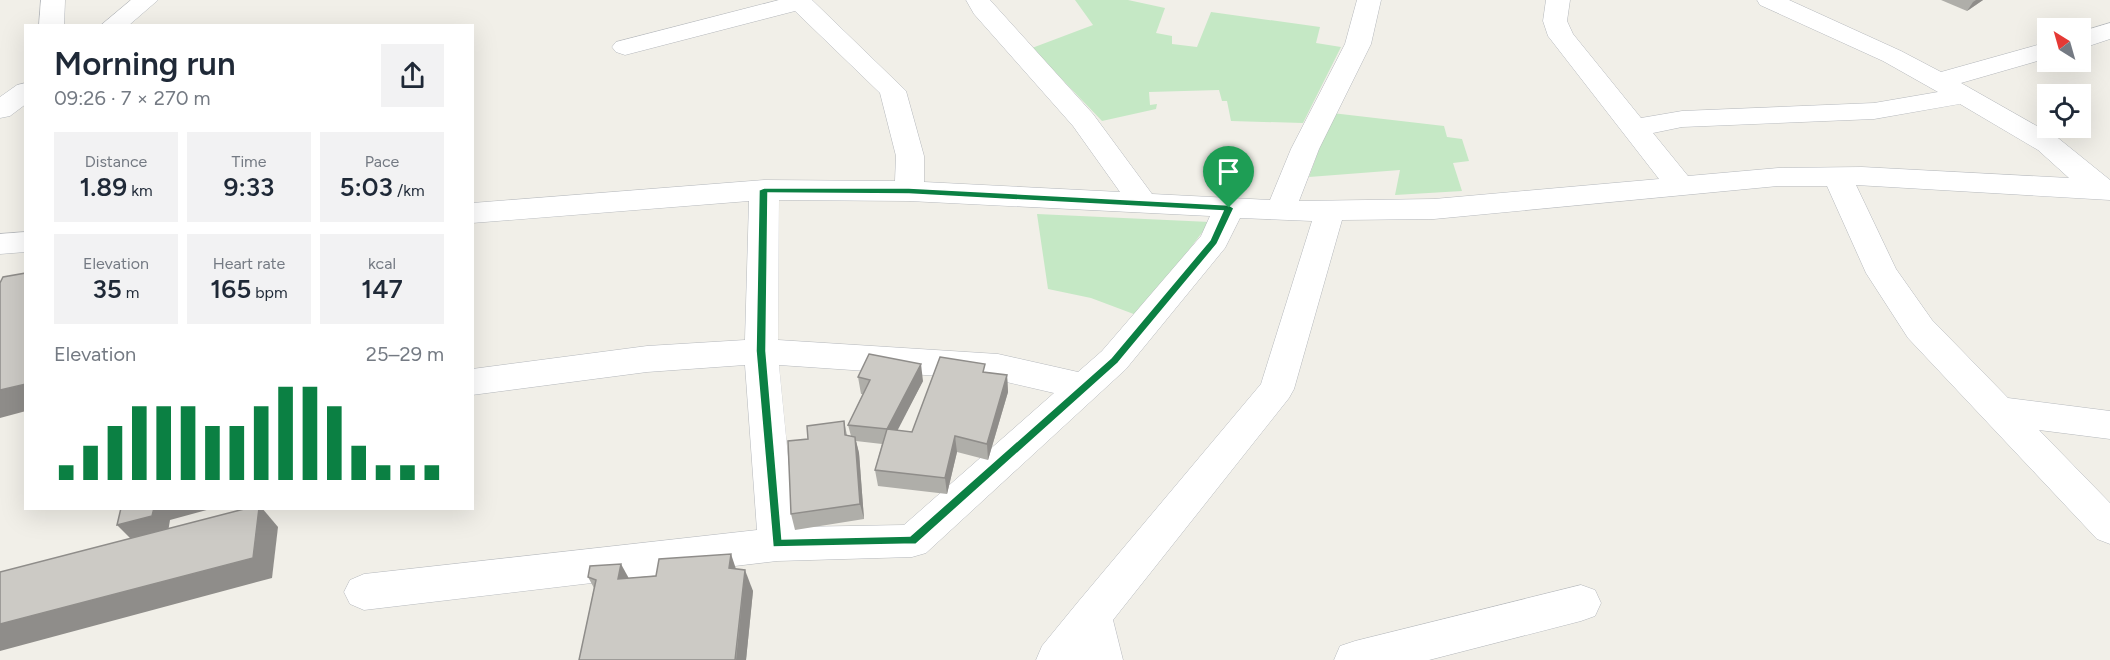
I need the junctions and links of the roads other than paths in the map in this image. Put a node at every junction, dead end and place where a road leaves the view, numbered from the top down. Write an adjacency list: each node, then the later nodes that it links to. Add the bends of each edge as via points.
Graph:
1 (53, 0): 7 (street)
2 (146, 0): 8 (street)
3 (978, 0): 21 (street, via 1083,120)
4 (1369, 0): 23 (street, via 1358,44 1305,148)
5 (1558, 0): 15 (street, via 1555,21 1561,36)
6 (1769, 0): 13 (street, via 1824,23)
7 (51, 24)
8 (115, 24)
9 (2110, 31): 10 (street)
10 (2091, 37)
11 (625, 47): 20 (street, via 801,2 893,91 910,156)
12 (2037, 53): 13 (street)
13 (1938, 81): 14 (street)
14 (1965, 95): 15 (street, via 1874,111 1682,120); 19 (street, via 2048,144)
15 (1632, 128): 17 (street)
16 (1838, 176): 17 (street); 19 (street); 31 (street, via 1882,273 1920,329)
17 (1680, 186): 24 (street, via 1434,209)
18 (764, 190): 20 (street); 25 (street); 28 (street)
19 (2104, 190)
20 (909, 191): 21 (street)
21 (1144, 204): 22 (street)
22 (1229, 208): 23 (street); 30 (street, via 1214,242 1114,360)
23 (1280, 210): 24 (street)
24 (1330, 211): 37 (street, via 1278,389)
25 (474, 213)
26 (24, 242): 27 (street)
27 (0, 244)
28 (761, 351): 29 (street, via 647,359); 30 (street, via 998,367); 34 (street)
29 (474, 382)
30 (1084, 387): 34 (street, via 912,541)
31 (1999, 411): 32 (street); 33 (street)
32 (2110, 425)
33 (2110, 528)
34 (777, 544): 35 (street)
35 (364, 592)
36 (1581, 603): 40 (street)
37 (1092, 615): 38 (street); 39 (street)
38 (1057, 660)
39 (1102, 660)
40 (1354, 660)

